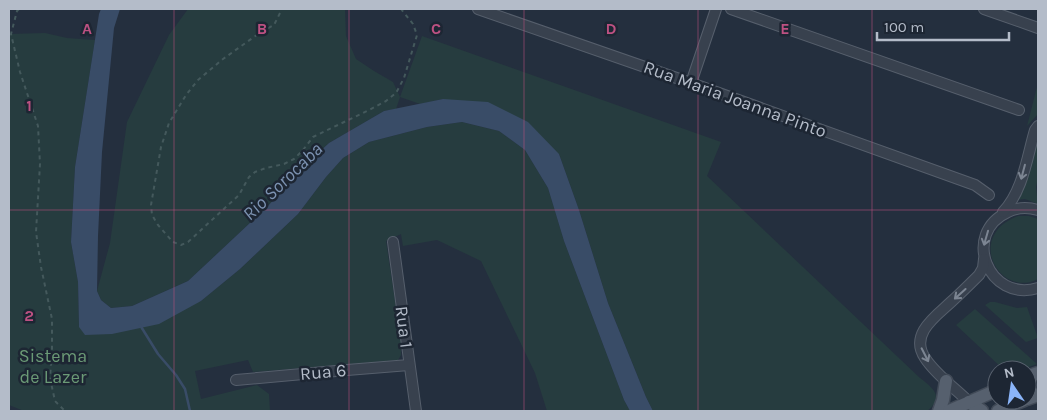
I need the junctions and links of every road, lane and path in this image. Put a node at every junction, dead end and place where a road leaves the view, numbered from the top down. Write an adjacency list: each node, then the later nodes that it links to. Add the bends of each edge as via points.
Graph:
1 (19, 9): 23 (path, via 11,34 38,126 40,164 36,232 52,319 50,378 55,401)
2 (401, 9): 7 (path, via 417,35 396,94 312,137 294,159 255,172 239,195 188,242 181,245 173,242 152,215 151,205 161,146 169,123 198,80 222,59 274,25)
3 (478, 9): 9 (street, Rua Maria Joanna Pinto)
4 (716, 9): 9 (street)
5 (731, 9): 10 (street)
6 (984, 9): 8 (street)
7 (280, 13)
8 (1038, 28)
9 (691, 83): 12 (street, Rua Maria Joanna Pinto, via 975,185)
10 (1019, 110)
11 (1038, 126): 14 (street, one-way to 14, via 1020,186)
12 (989, 195)
13 (1038, 210): 14 (street, via 1020,208)
14 (999, 217): 16 (street, one-way to 16, via 986,236)
15 (393, 242): 18 (street, Rua 1)
16 (984, 259): 17 (street, via 1002,284 1017,290); 20 (street, one-way to 20, via 980,275 927,324 921,337 925,358)
17 (1038, 288)
18 (410, 365): 19 (street, Rua 6); 24 (street, Rua 1)
19 (236, 380)
20 (946, 380): 22 (street); 25 (main road)
21 (987, 394): 22 (main road)
22 (969, 402): 26 (main road); 27 (main road)
23 (65, 411)
24 (416, 411)
25 (939, 411)
26 (948, 411)
27 (982, 411)

